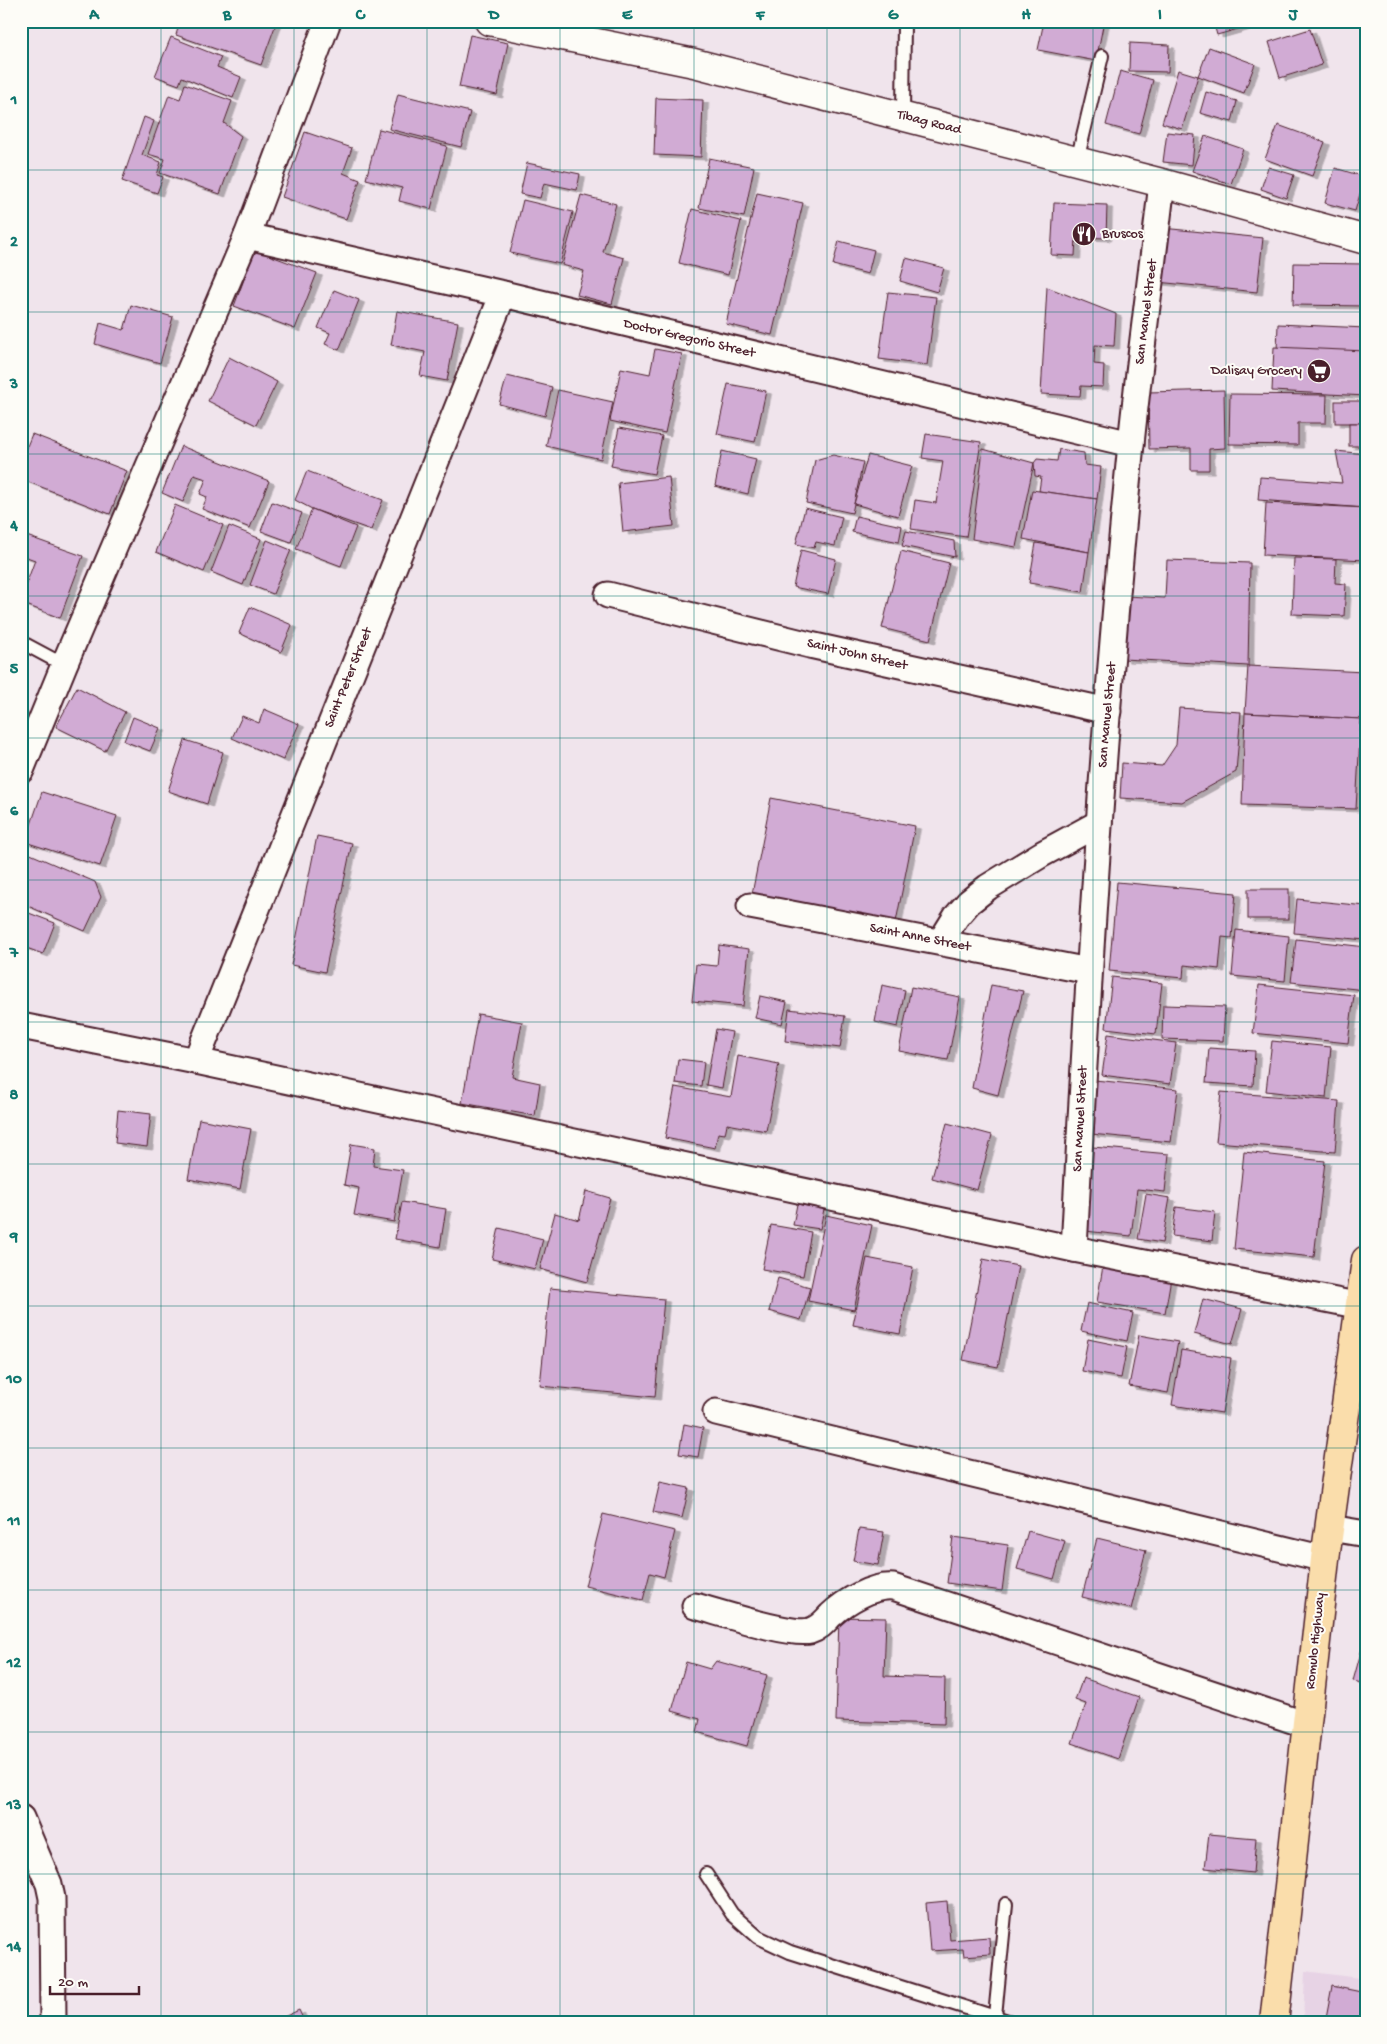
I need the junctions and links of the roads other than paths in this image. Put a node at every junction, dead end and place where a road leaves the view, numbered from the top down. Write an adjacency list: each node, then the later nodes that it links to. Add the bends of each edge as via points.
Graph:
1 (328, 21): 8 (street)
2 (489, 21): 5 (street, Tibag Road, via 694,63)
3 (904, 21): 5 (lane)
4 (1102, 56): 6 (lane)
5 (903, 116): 6 (street, Tibag Road)
6 (1078, 161): 7 (street, Tibag Road)
7 (1162, 183): 9 (street, Tibag Road); 11 (street, San Manuel Street)
8 (247, 236): 10 (street, Doctor Gregorio Street); 14 (street)
9 (1366, 240)
10 (503, 294): 11 (street, Doctor Gregorio Street); 22 (street, Saint Peter Street)
11 (1131, 444): 15 (street, San Manuel Street)
12 (608, 595): 15 (street, Saint John Street, via 810,645)
13 (21, 642): 14 (lane)
14 (64, 665): 16 (street)
15 (1108, 711): 17 (street, San Manuel Street)
16 (21, 770)
17 (1099, 823): 19 (street, via 988,887 969,902); 20 (street, San Manuel Street)
18 (750, 906): 19 (street, Saint Anne Street)
19 (941, 941): 20 (street, Saint Anne Street)
20 (1089, 971): 23 (street, San Manuel Street)
21 (21, 1026): 22 (street)
22 (196, 1061): 23 (street)
23 (1074, 1249): 25 (street)
24 (1366, 1260): 25 (highway, Romulo Highway)
25 (1362, 1306): 27 (highway, Romulo Highway)
26 (716, 1412): 29 (street)
27 (1330, 1528): 28 (street); 29 (highway, Romulo Highway)
28 (1366, 1534)
29 (1326, 1559): 31 (highway, Romulo Highway)
30 (694, 1606): 31 (street, via 802,1632 818,1627 833,1613 869,1591 893,1586)
31 (1307, 1725): 38 (highway, Romulo Highway)
32 (21, 1818): 36 (street, via 52,1898)
33 (706, 1874): 35 (lane, via 732,1914 758,1937 790,1952)
34 (1006, 1904): 35 (lane)
35 (995, 2016): 37 (lane)
36 (53, 2023)
37 (1014, 2023)
38 (1274, 2023)

